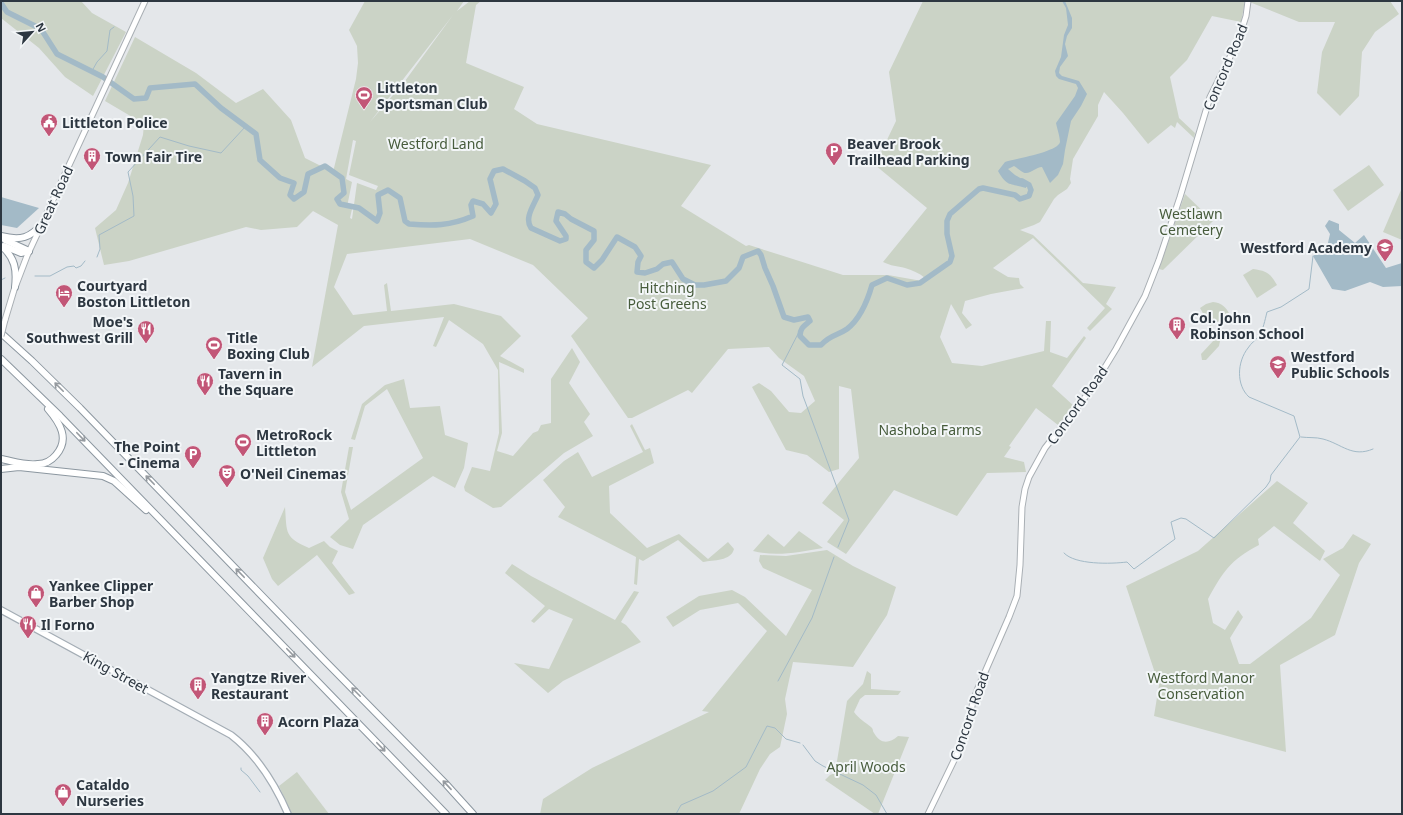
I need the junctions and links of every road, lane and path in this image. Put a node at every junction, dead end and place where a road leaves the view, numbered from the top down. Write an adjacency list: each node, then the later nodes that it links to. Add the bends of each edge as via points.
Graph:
1 (145, 1): 3 (main road, Great Road)
2 (1248, 1): 23 (main road, Concord Road, via 1238,41 1210,97 1178,203 1145,296 1099,377 1045,448 1029,477 1022,507 1017,596 978,688 961,746)
3 (43, 222): 4 (highway, via 26,236 16,239); 6 (main road, Great Road)
4 (1, 237): 6 (highway)
5 (1, 245): 6 (highway, via 19,252); 7 (highway, via 14,260)
6 (29, 252): 7 (main road, Great Road)
7 (15, 287): 9 (main road, Great Road, bridge)
8 (1, 333): 22 (highway, one-way to 8, via 80,408)
9 (1, 336)
10 (1, 359): 11 (highway)
11 (14, 371): 14 (highway, via 52,414 62,430 64,440 58,453 45,463 30,464); 18 (highway, one-way to 18)
12 (1, 455): 14 (highway)
13 (1, 459): 14 (highway)
14 (8, 460)
15 (1, 465): 16 (highway)
16 (19, 467): 17 (highway); 18 (highway, via 108,477)
17 (1, 469)
18 (194, 554): 21 (highway, one-way to 21)
19 (1, 610): 20 (main road, King Street, via 231,735 261,766)
20 (288, 814)
21 (446, 814)
22 (473, 814)
23 (928, 814)

